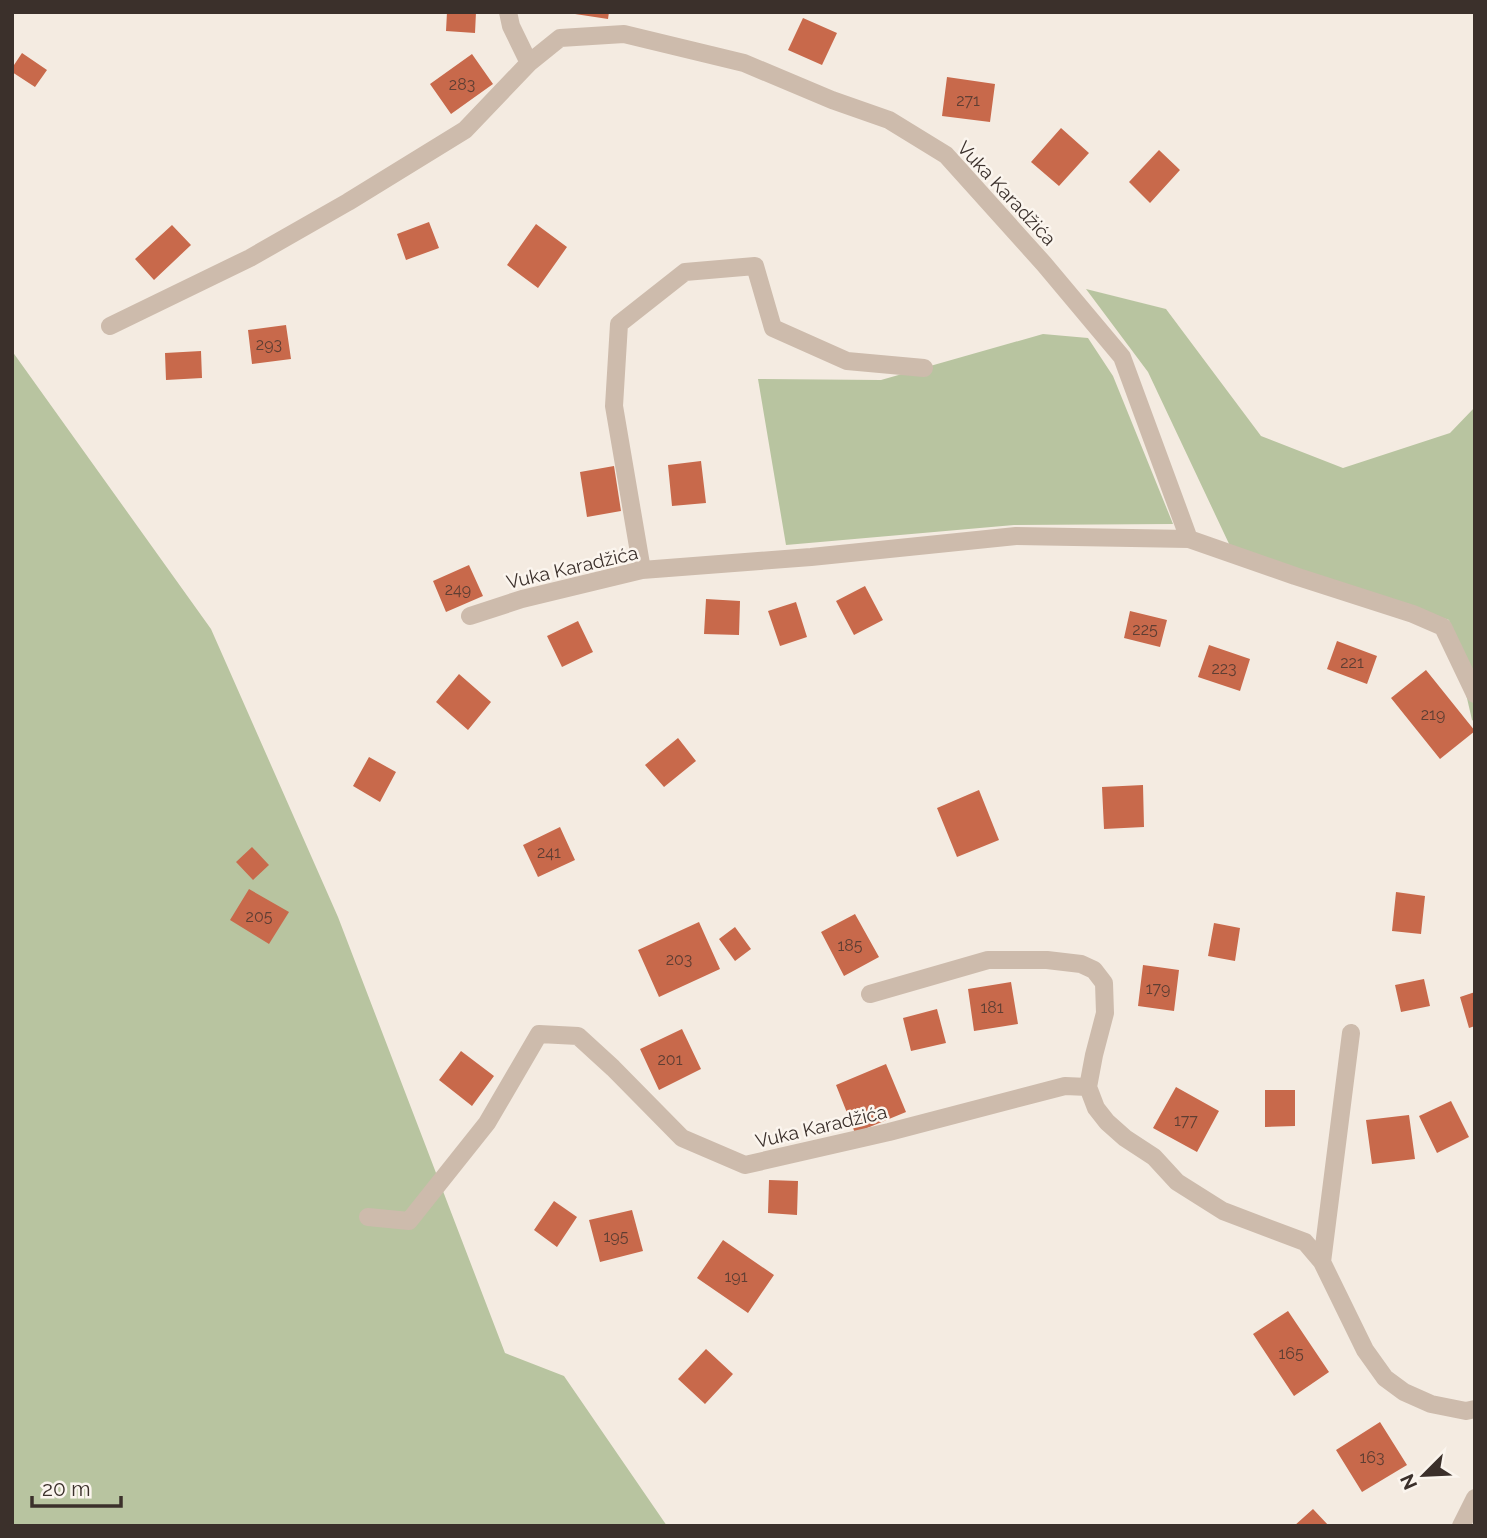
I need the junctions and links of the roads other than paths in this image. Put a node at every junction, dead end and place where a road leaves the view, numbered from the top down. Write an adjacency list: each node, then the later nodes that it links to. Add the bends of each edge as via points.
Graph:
1 (508, 12): 2 (street)
2 (529, 63): 3 (street, Vuka Karadžića, via 464,130 250,258); 5 (street, Vuka Karadžića, via 560,38 624,34 744,63 890,120 946,155 1122,357)
3 (110, 326)
4 (924, 368): 6 (street, via 847,361 773,328 755,266 685,272 619,324 614,406)
5 (1189, 539): 6 (street, Vuka Karadžića, via 1016,536); 8 (street, Vuka Karadžića, via 1443,627)
6 (642, 570): 7 (street, Vuka Karadžića)
7 (470, 615)
8 (1475, 694)
9 (870, 994): 11 (street, via 988,960 1081,964 1094,970 1104,983 1105,1013)
10 (1351, 1033): 13 (street)
11 (1088, 1087): 12 (street, Vuka Karadžića, via 1066,1086 745,1165 682,1138 578,1036 539,1034 487,1123 409,1221); 13 (street, via 1107,1122 1154,1157 1177,1182 1223,1212 1305,1242)
12 (368, 1217)
13 (1322, 1262): 14 (street, via 1365,1350 1385,1378 1431,1404)
14 (1475, 1409)
15 (1475, 1498): 16 (street)
16 (1461, 1526)

